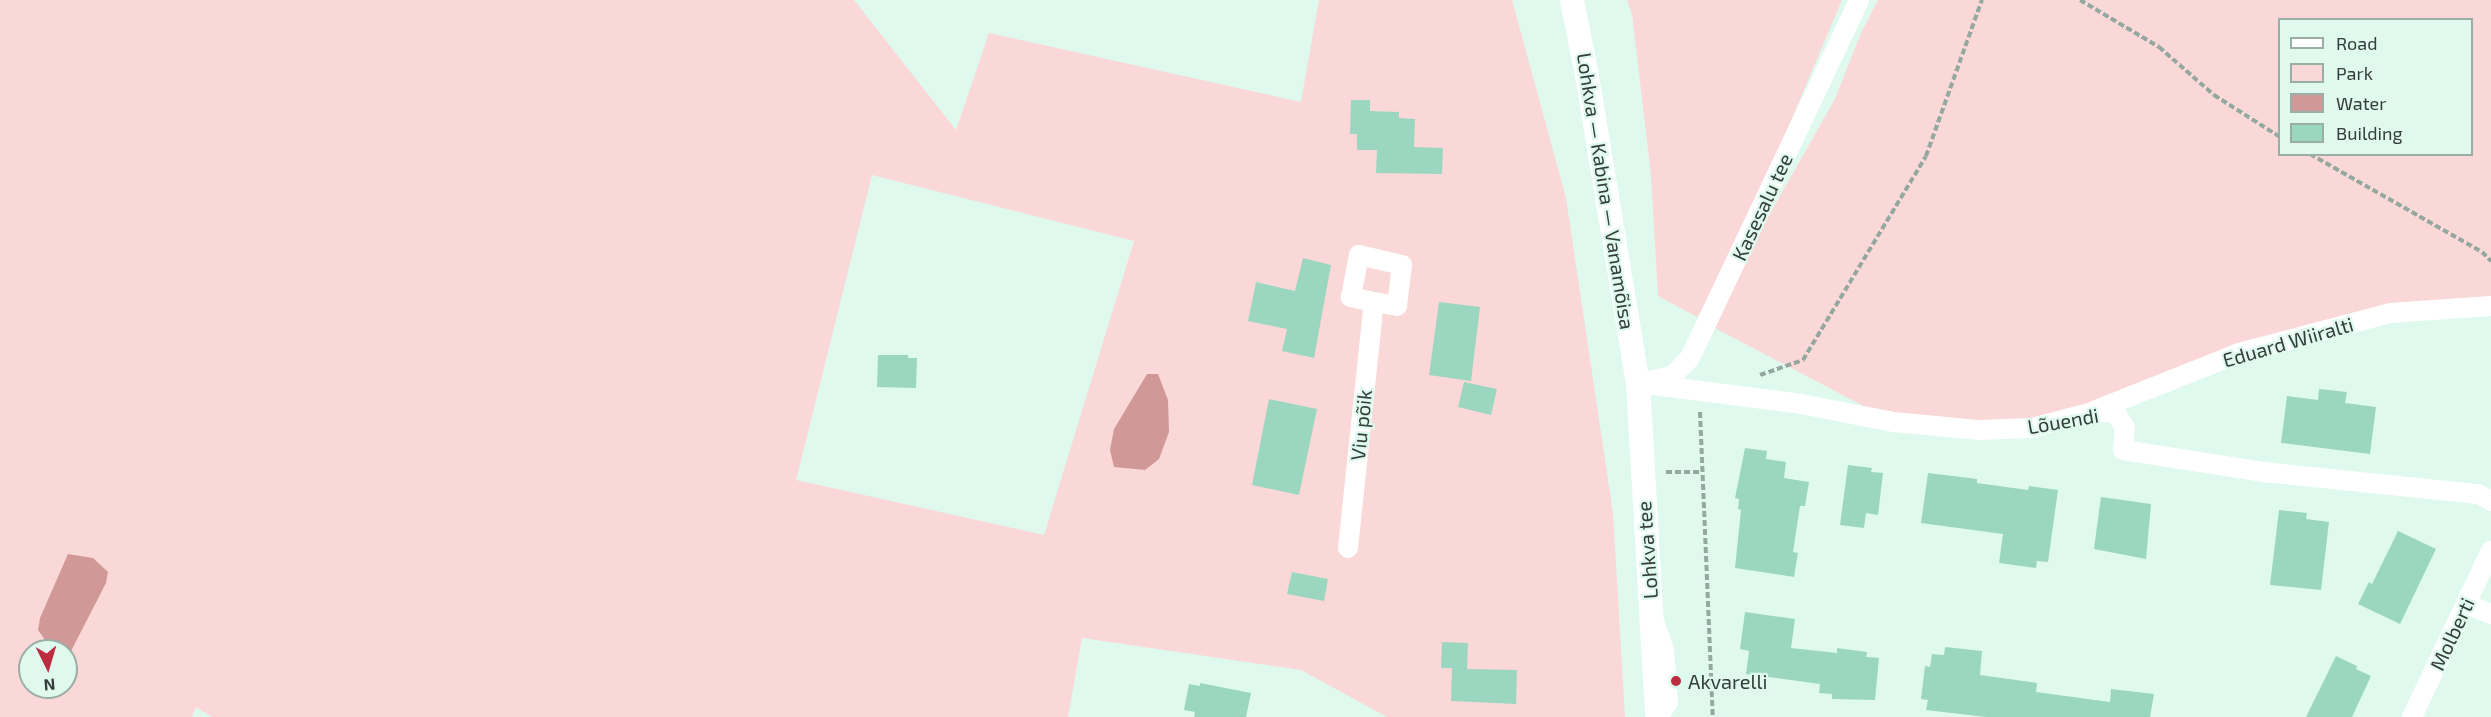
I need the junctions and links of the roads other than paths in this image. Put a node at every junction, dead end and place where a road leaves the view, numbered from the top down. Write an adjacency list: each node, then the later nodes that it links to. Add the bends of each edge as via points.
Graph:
1 (1572, 0): 5 (street, Lohkva — Kabina — Vanamõisa)
2 (1859, 0): 5 (street, Kasesalu tee, via 1690,358 1672,376)
3 (1374, 302): 8 (street, Viu põik)
4 (2491, 306): 6 (street, Eduard Wiiralti, via 2390,313 2239,353)
5 (1638, 383): 6 (street, Lõuendi, via 1801,404 1894,422 1978,430 2031,428); 10 (street, Lohkva tee)
6 (2093, 412): 7 (street, Lõuendi, via 2116,413 2125,428 2123,450 2264,472 2478,494)
7 (2491, 501)
8 (1348, 548)
9 (2491, 551): 11 (street, Molberti)
10 (1649, 592): 13 (street, Lohkva tee); 14 (lane, via 1669,649 1673,704)
11 (2466, 604): 12 (street); 15 (street, Molberti)
12 (2491, 614)
13 (1657, 717)
14 (1664, 717)
15 (2412, 717)

